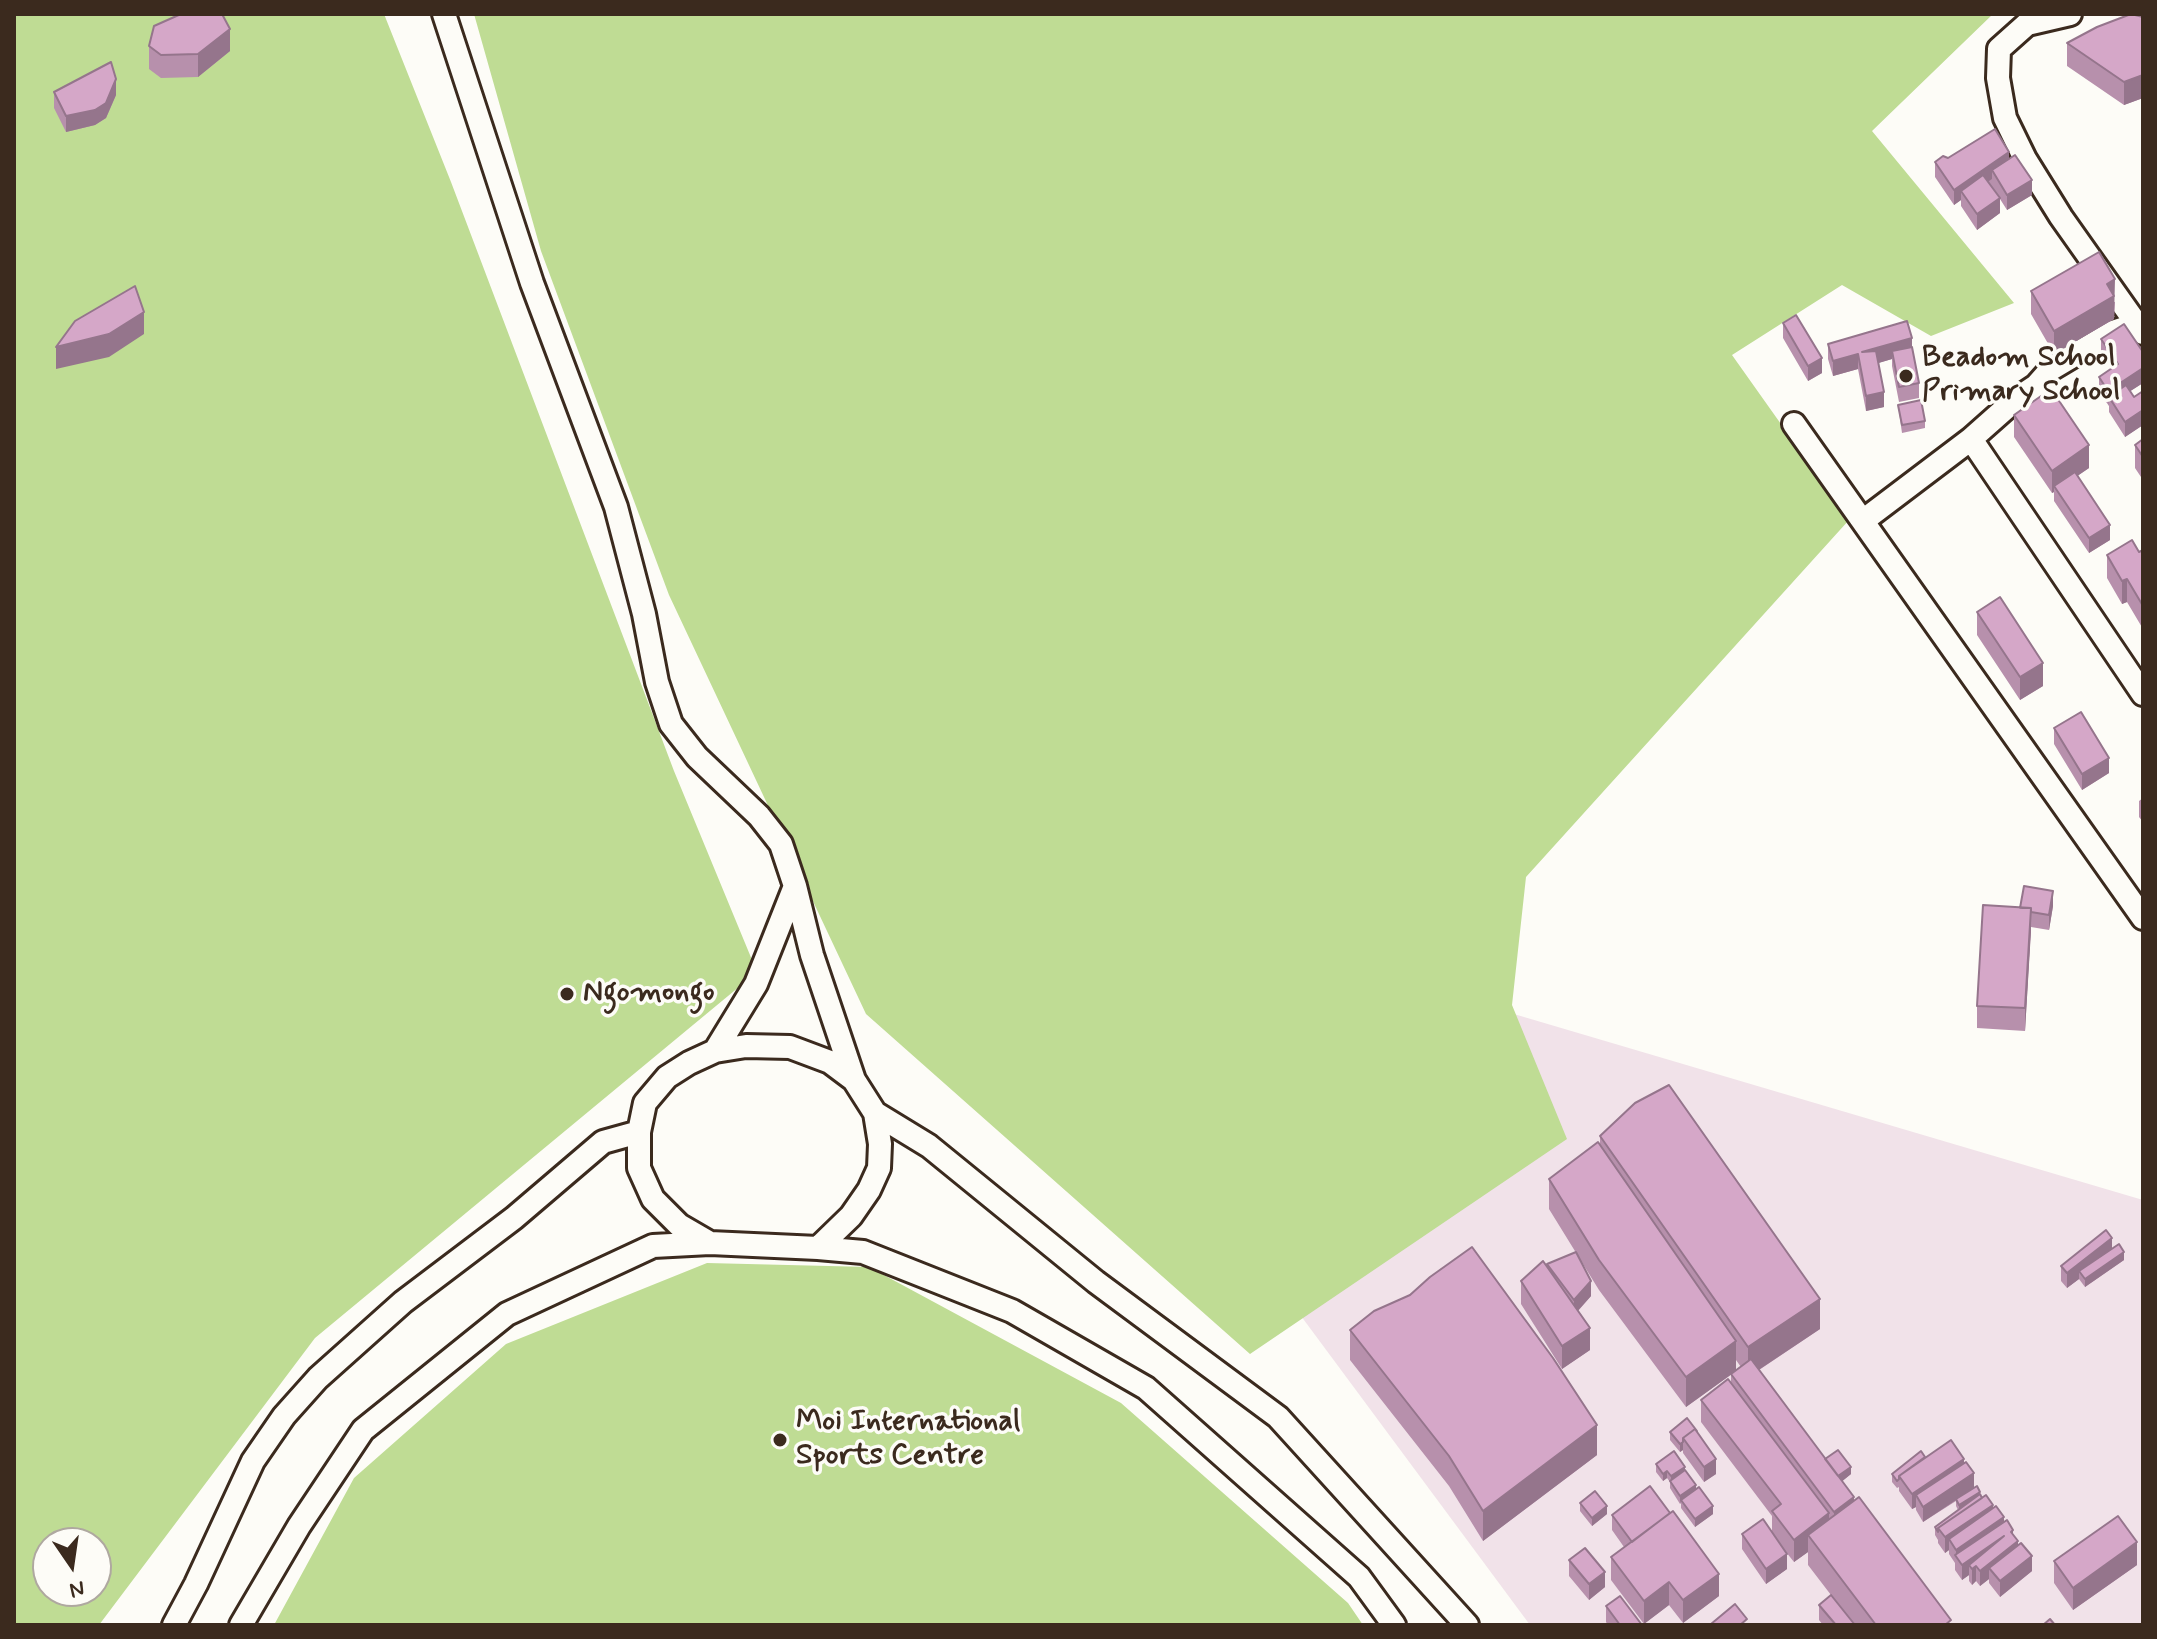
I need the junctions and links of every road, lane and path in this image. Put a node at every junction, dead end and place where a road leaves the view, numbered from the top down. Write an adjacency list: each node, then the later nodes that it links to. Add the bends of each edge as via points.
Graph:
1 (444, 14): 8 (street, via 532,283 616,507 671,724 770,828)
2 (2070, 14): 3 (street, via 2027,24 1999,49 2005,118 2061,217)
3 (2140, 328): 5 (street, via 2113,332 2051,369)
4 (1794, 424): 6 (street)
5 (1971, 439): 6 (street); 7 (street)
6 (1864, 520): 9 (street)
7 (2143, 694)
8 (795, 886): 10 (street, via 756,984); 11 (street)
9 (2143, 918)
10 (715, 1051): 11 (street, via 790,1047 830,1062); 13 (street, via 667,1077 645,1103)
11 (854, 1080): 12 (street)
12 (875, 1113): 15 (street, via 879,1168 851,1216); 19 (street, via 929,1146 1096,1282 1278,1417)
13 (639, 1132): 14 (street, via 639,1168 653,1199 679,1225); 16 (street, via 603,1142 403,1302 318,1378 253,1461)
14 (710, 1243): 15 (street); 17 (street, via 653,1246 507,1314 363,1430)
15 (818, 1248): 18 (street, via 863,1252 1012,1311 1146,1388 1359,1577)
16 (174, 1625)
17 (241, 1625)
18 (1394, 1625)
19 (1467, 1625)

